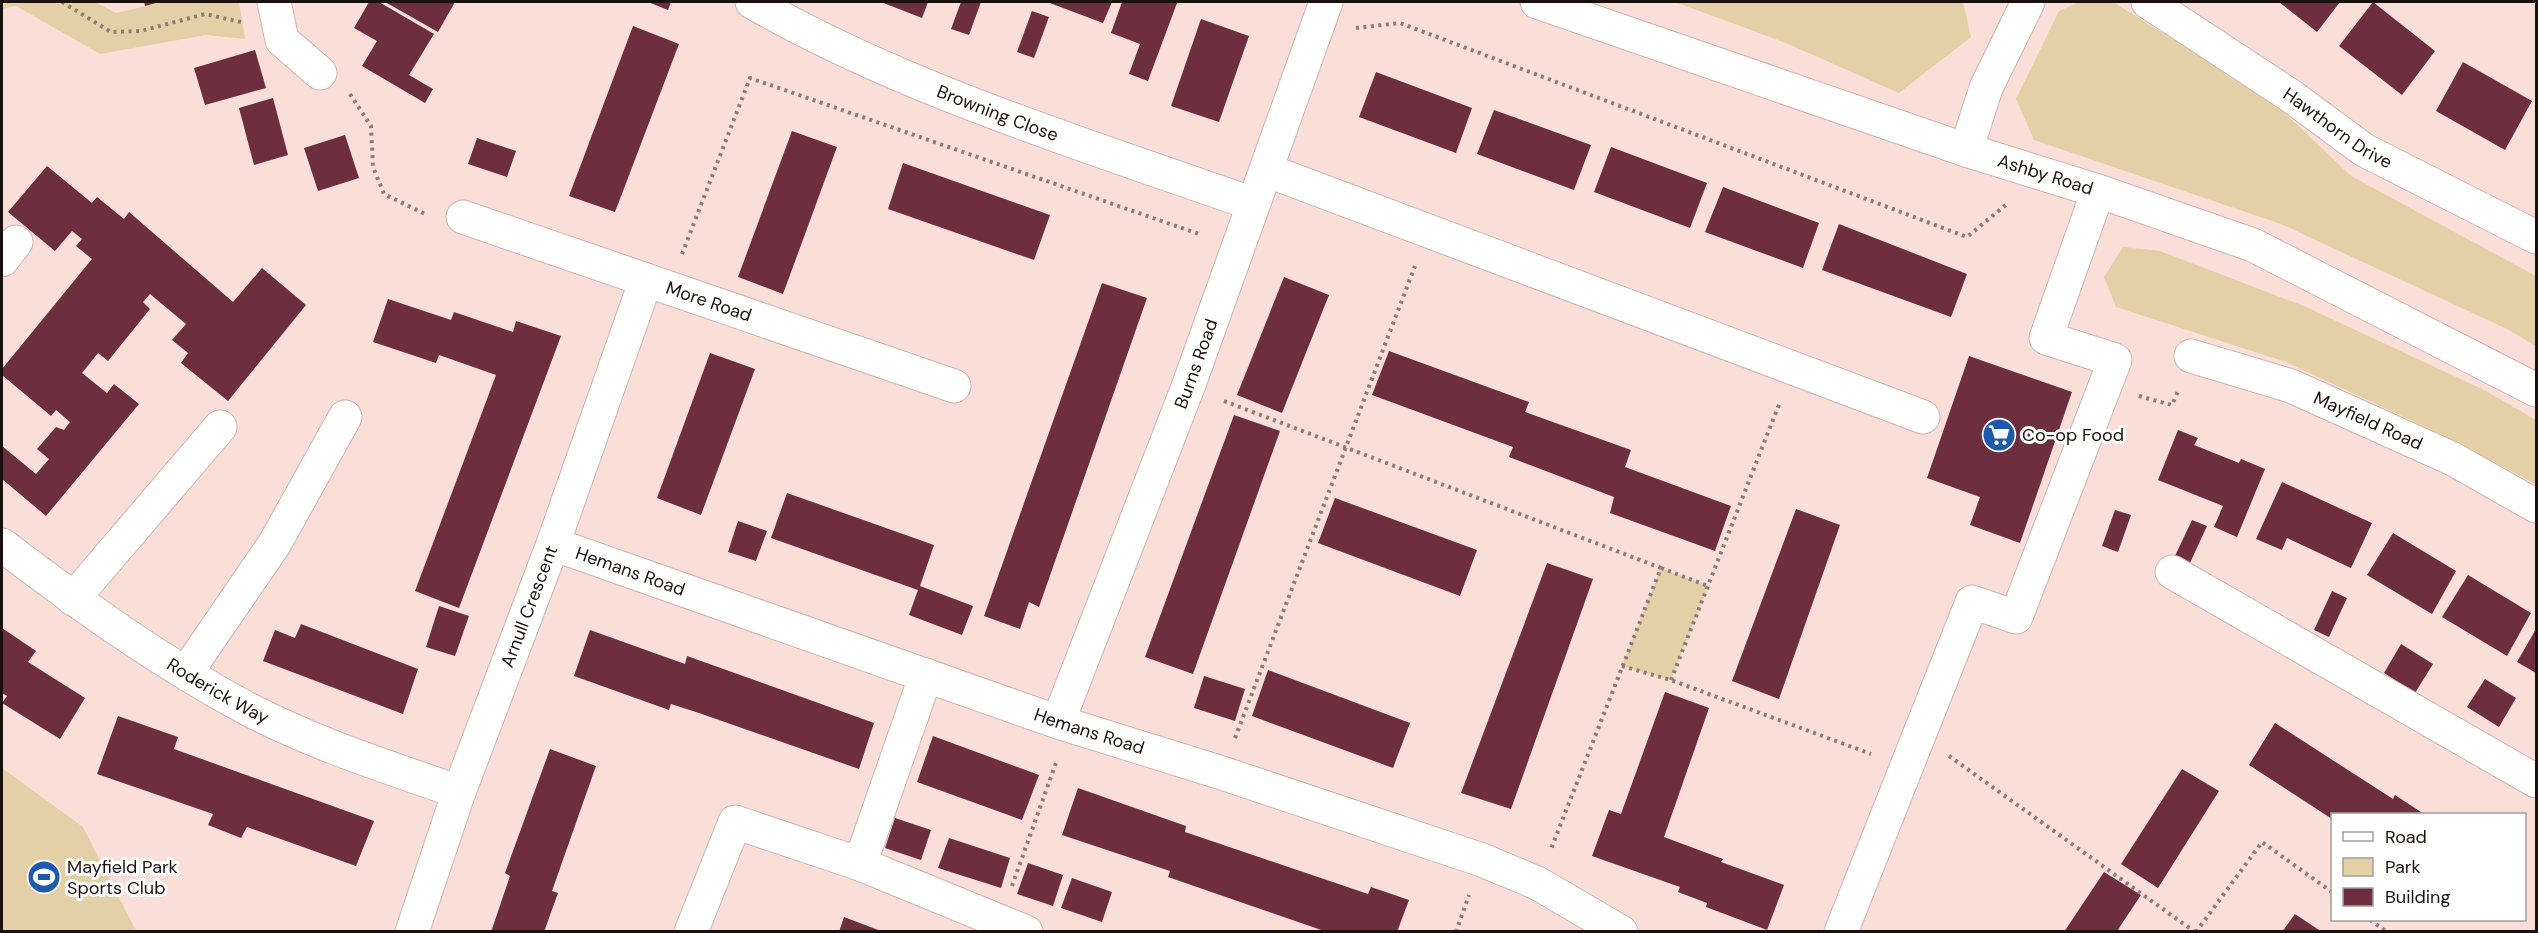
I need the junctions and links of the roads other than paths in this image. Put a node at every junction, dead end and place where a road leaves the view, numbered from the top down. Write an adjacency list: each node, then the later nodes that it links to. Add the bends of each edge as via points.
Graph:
1 (752, 2): 11 (street, Browning Close, via 869,61 1000,114)
2 (1326, 2): 9 (street, Burns Road)
3 (1537, 2): 8 (street, Ashby Road)
4 (2028, 2): 8 (street, via 1986,88)
5 (2148, 2): 13 (street, Hawthorn Drive, via 2291,96 2364,150)
6 (276, 13): 7 (street, via 282,40)
7 (320, 73)
8 (1966, 150): 10 (street, Ashby Road)
9 (1266, 170): 11 (street, Burns Road); 19 (street)
10 (2098, 191): 17 (street, Ashby Road, via 2253,245); 36 (street, via 2046,338 2115,360 2016,617 1972,602)
11 (1253, 204): 28 (street, Burns Road)
12 (463, 217): 14 (street, More Road)
13 (2536, 237)
14 (658, 284): 16 (street, More Road); 22 (street, Arnull Crescent)
15 (2191, 356): 21 (street, Mayfield Road, via 2291,386 2453,459)
16 (954, 386)
17 (2536, 390)
18 (345, 417): 26 (street, via 275,543)
19 (1923, 417)
20 (220, 427): 25 (street)
21 (2536, 506)
22 (553, 544): 27 (street, Hemans Road); 30 (street, Arnull Crescent)
23 (2, 546): 25 (street, Roderick Way)
24 (2172, 572): 29 (street)
25 (73, 599): 26 (street, Roderick Way, via 124,636)
26 (186, 673): 30 (street, Roderick Way, via 248,709 324,745)
27 (926, 675): 28 (street, Hemans Road); 31 (street)
28 (1064, 724): 35 (street, Hemans Road, via 1222,772 1482,860 1537,883)
29 (2536, 781)
30 (459, 792): 33 (street, Arnull Crescent)
31 (860, 864): 32 (street); 34 (street, via 735,822)
32 (1013, 926)
33 (412, 932)
34 (690, 932)
35 (1621, 932)
36 (1841, 932)

